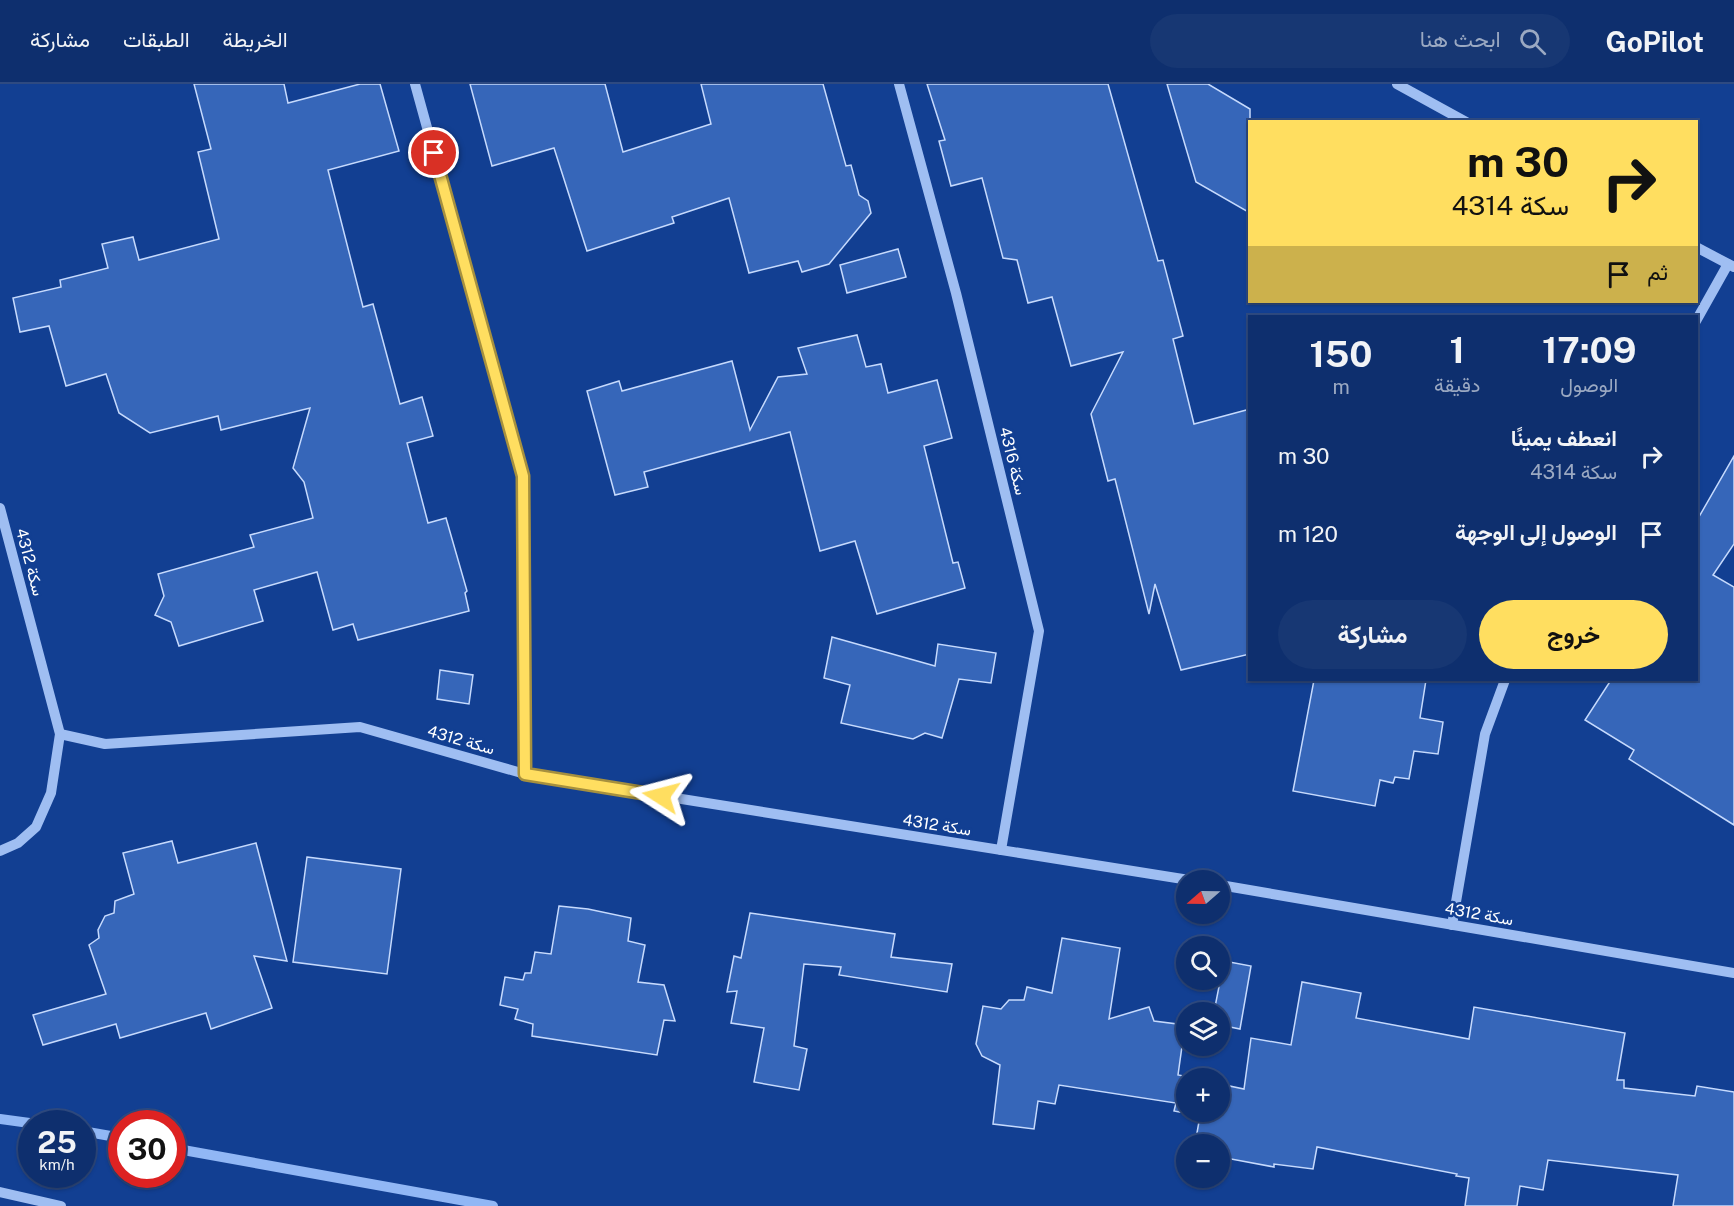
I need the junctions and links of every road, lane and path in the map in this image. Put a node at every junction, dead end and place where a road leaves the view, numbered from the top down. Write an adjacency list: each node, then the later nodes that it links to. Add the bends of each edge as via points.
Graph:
1 (416, 84): 11 (street, via 523,476)
2 (899, 84): 12 (street, سكة 4316, via 956,293 1039,631)
3 (1397, 84): 4 (street)
4 (1462, 120)
5 (1698, 248): 6 (street)
6 (1731, 266): 7 (street)
7 (1698, 318)
8 (0, 508): 10 (street, سكة 4312)
9 (1505, 681): 16 (street, via 1485,734)
10 (60, 734): 11 (street, سكة 4312, via 105,744 360,727); 13 (street, via 51,793 36,827 18,843)
11 (525, 774): 12 (street, سكة 4312)
12 (1001, 850): 14 (street, سكة 4312)
13 (0, 851)
14 (1176, 878)
15 (1230, 887): 16 (street, سكة 4312)
16 (1452, 925): 17 (street, سكة 4312)
17 (1734, 973)
18 (0, 1192): 19 (street)
19 (61, 1206)

